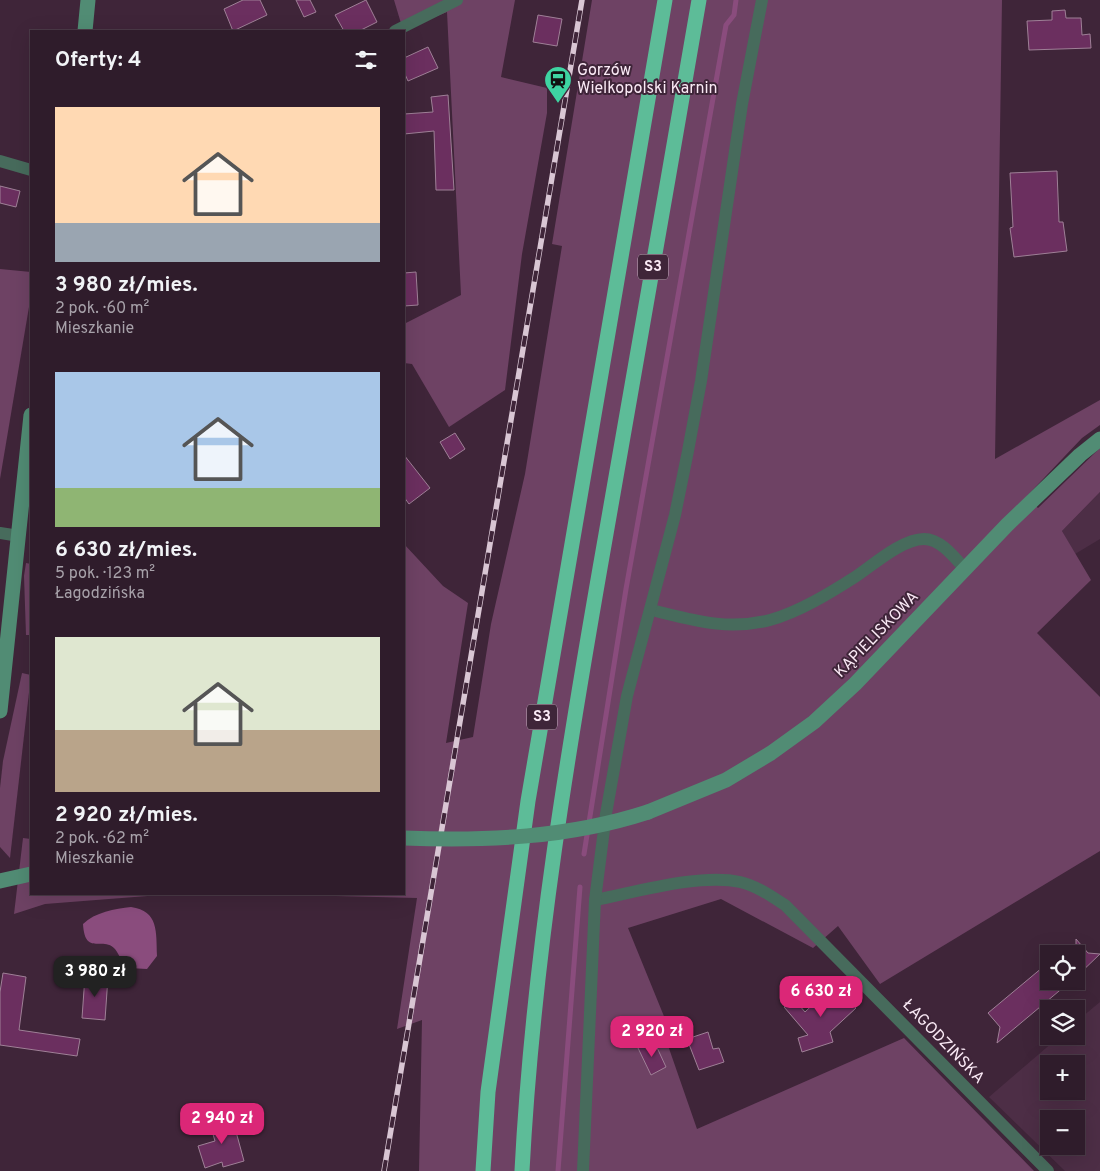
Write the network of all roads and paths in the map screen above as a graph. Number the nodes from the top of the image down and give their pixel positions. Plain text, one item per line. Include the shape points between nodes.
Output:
1 (88, 0) edge
2 (458, 0) edge
3 (665, 0) edge
4 (699, 0) edge
5 (762, 0) edge
6 (85, 30) edge
7 (397, 30) edge
8 (0, 161) edge
9 (30, 170) edge
10 (30, 426) edge
11 (1100, 439) edge
12 (0, 533) edge
13 (19, 536) junction
14 (966, 570) junction
15 (650, 610) junction
16 (0, 711) edge
17 (405, 838) edge
18 (30, 874) edge
19 (0, 880) edge
20 (595, 900) junction
21 (483, 1171) edge
22 (522, 1171) edge
23 (583, 1171) edge
24 (1048, 1171) edge

1 - 6 street
2 - 7 street
3 - 21 highway, S3 via 528,801 488,1092
4 - 22 highway, S3 via 574,718 538,981
5 - 15 street via 742,104 702,381 675,515
8 - 9 street
10 - 13 street
11 - 14 street, KĄPIELISKOWA via 1027,506
12 - 13 street
13 - 16 street
14 - 15 street via 939,544 925,539 911,542 853,578 772,620 740,626 711,624
14 - 17 street, KĄPIELISKOWA, bridge via 814,722 771,754 726,780 648,812 583,830 482,839
15 - 20 street via 627,696
18 - 19 street
20 - 23 street
20 - 24 street, ŁAGODZIŃSKA via 716,878 742,882 765,892 785,905

